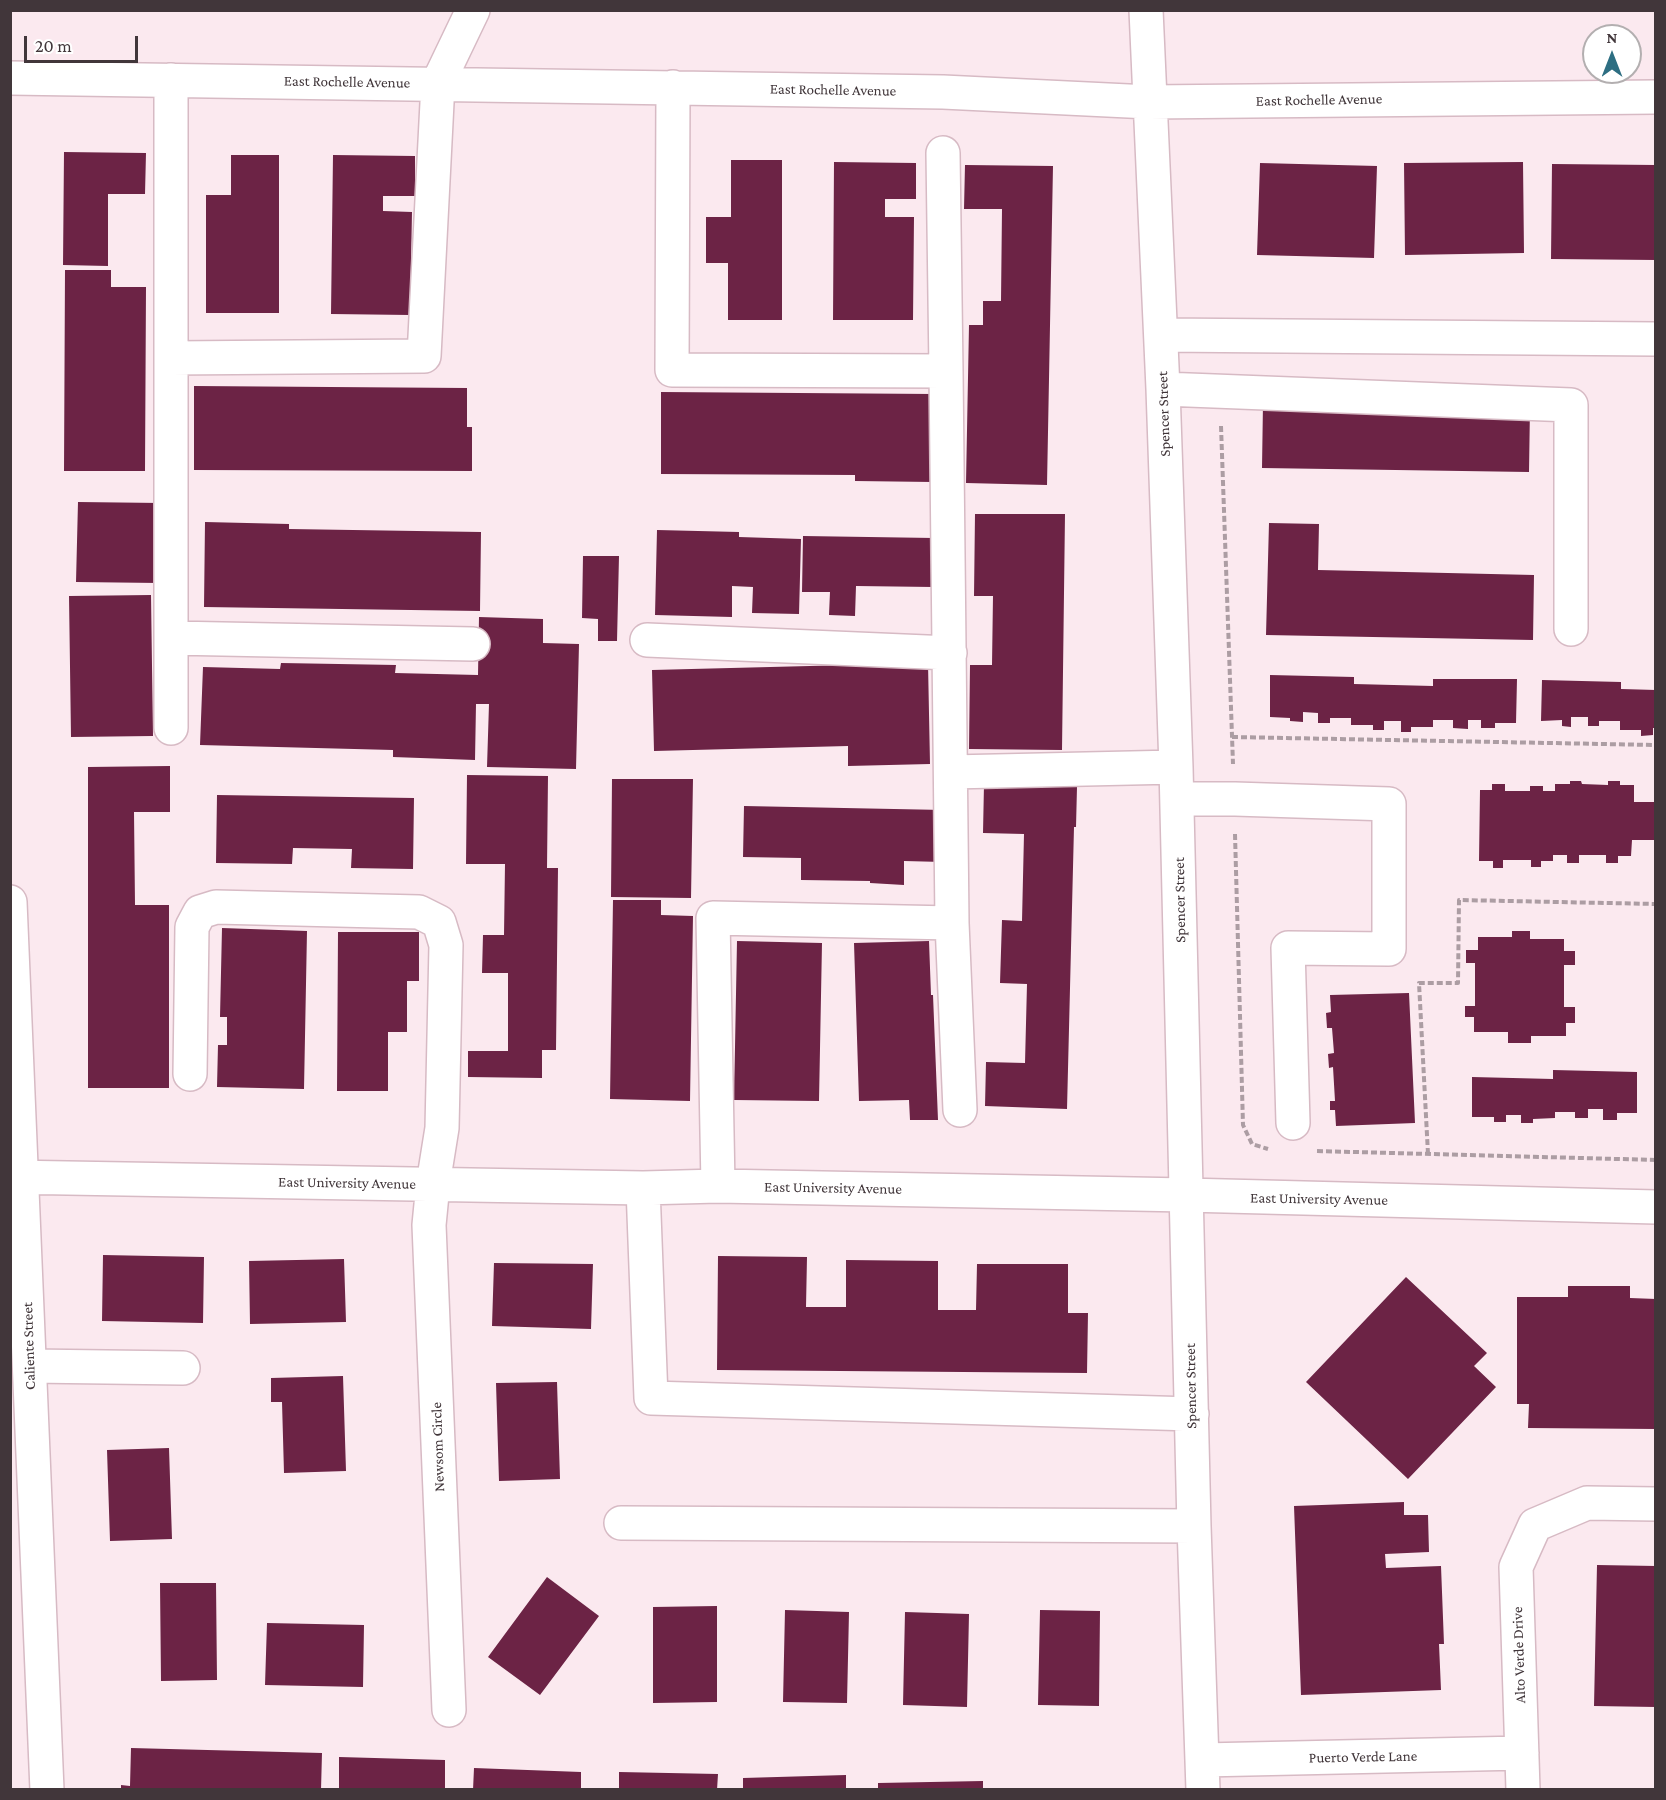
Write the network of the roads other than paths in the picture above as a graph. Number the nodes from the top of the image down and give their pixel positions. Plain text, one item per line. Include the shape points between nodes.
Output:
1 (473, 10) edge
2 (1146, 10) edge
3 (10, 78) edge
4 (171, 80) junction
5 (438, 83) junction
6 (673, 87) junction
7 (1656, 97) edge
8 (1149, 102) junction
9 (943, 153) dead end
10 (1161, 335) junction
11 (1656, 339) edge
12 (171, 358) junction
13 (946, 371) junction
14 (1163, 389) junction
15 (1571, 629) dead end
16 (172, 638) junction
17 (647, 640) dead end
18 (473, 644) dead end
19 (950, 653) junction
20 (171, 728) dead end
21 (1176, 767) junction
22 (951, 772) junction
23 (1177, 799) junction
24 (10, 902) edge
25 (952, 923) junction
26 (190, 1074) dead end
27 (960, 1110) dead end
28 (1293, 1123) dead end
29 (16, 1177) edge
30 (433, 1184) junction
31 (718, 1186) junction
32 (643, 1188) junction
33 (1186, 1195) junction
34 (1656, 1208) edge
35 (30, 1366) junction
36 (183, 1368) dead end
37 (1192, 1414) junction
38 (1656, 1504) edge
39 (621, 1523) dead end
40 (1194, 1526) junction
41 (449, 1710) dead end
42 (1522, 1753) junction
43 (1203, 1775) edge
44 (47, 1790) edge
45 (1523, 1790) edge

1 - 5 street
2 - 8 street, Spencer Street
3 - 4 street, East Rochelle Avenue
4 - 5 street, East Rochelle Avenue
4 - 12 street
5 - 6 street, East Rochelle Avenue
5 - 12 street via 424,356
6 - 8 street, East Rochelle Avenue via 943,92
6 - 13 street via 672,370
7 - 8 street, East Rochelle Avenue
8 - 10 street, Spencer Street
9 - 13 street
10 - 11 street
10 - 14 street, Spencer Street
12 - 16 street
13 - 19 street
14 - 15 street via 1571,405
14 - 21 street, Spencer Street
16 - 18 street
16 - 20 street
17 - 19 street
19 - 22 street
21 - 22 street
21 - 23 street, Spencer Street
22 - 25 street
23 - 28 street via 1389,804 1389,949 1288,948
23 - 33 street, Spencer Street
24 - 29 street, Caliente Street
25 - 27 street
25 - 31 street via 713,918
26 - 30 street, Newsom Circle via 192,927 200,912 216,907 419,912 439,922 446,945 442,1128
29 - 30 street, East University Avenue
29 - 35 street, Caliente Street
30 - 32 street, East University Avenue
30 - 41 street, Newsom Circle via 429,1225
31 - 32 street, East University Avenue
31 - 33 street, East University Avenue
32 - 37 street via 651,1398
33 - 34 street, East University Avenue
33 - 37 street, Spencer Street
35 - 36 street
35 - 44 street, Caliente Street
37 - 40 street, Spencer Street
38 - 42 street, Alto Verde Drive via 1587,1503 1535,1525 1516,1567
39 - 40 street
40 - 43 street, Spencer Street
42 - 43 street, Puerto Verde Lane
42 - 45 street, Alto Verde Drive

